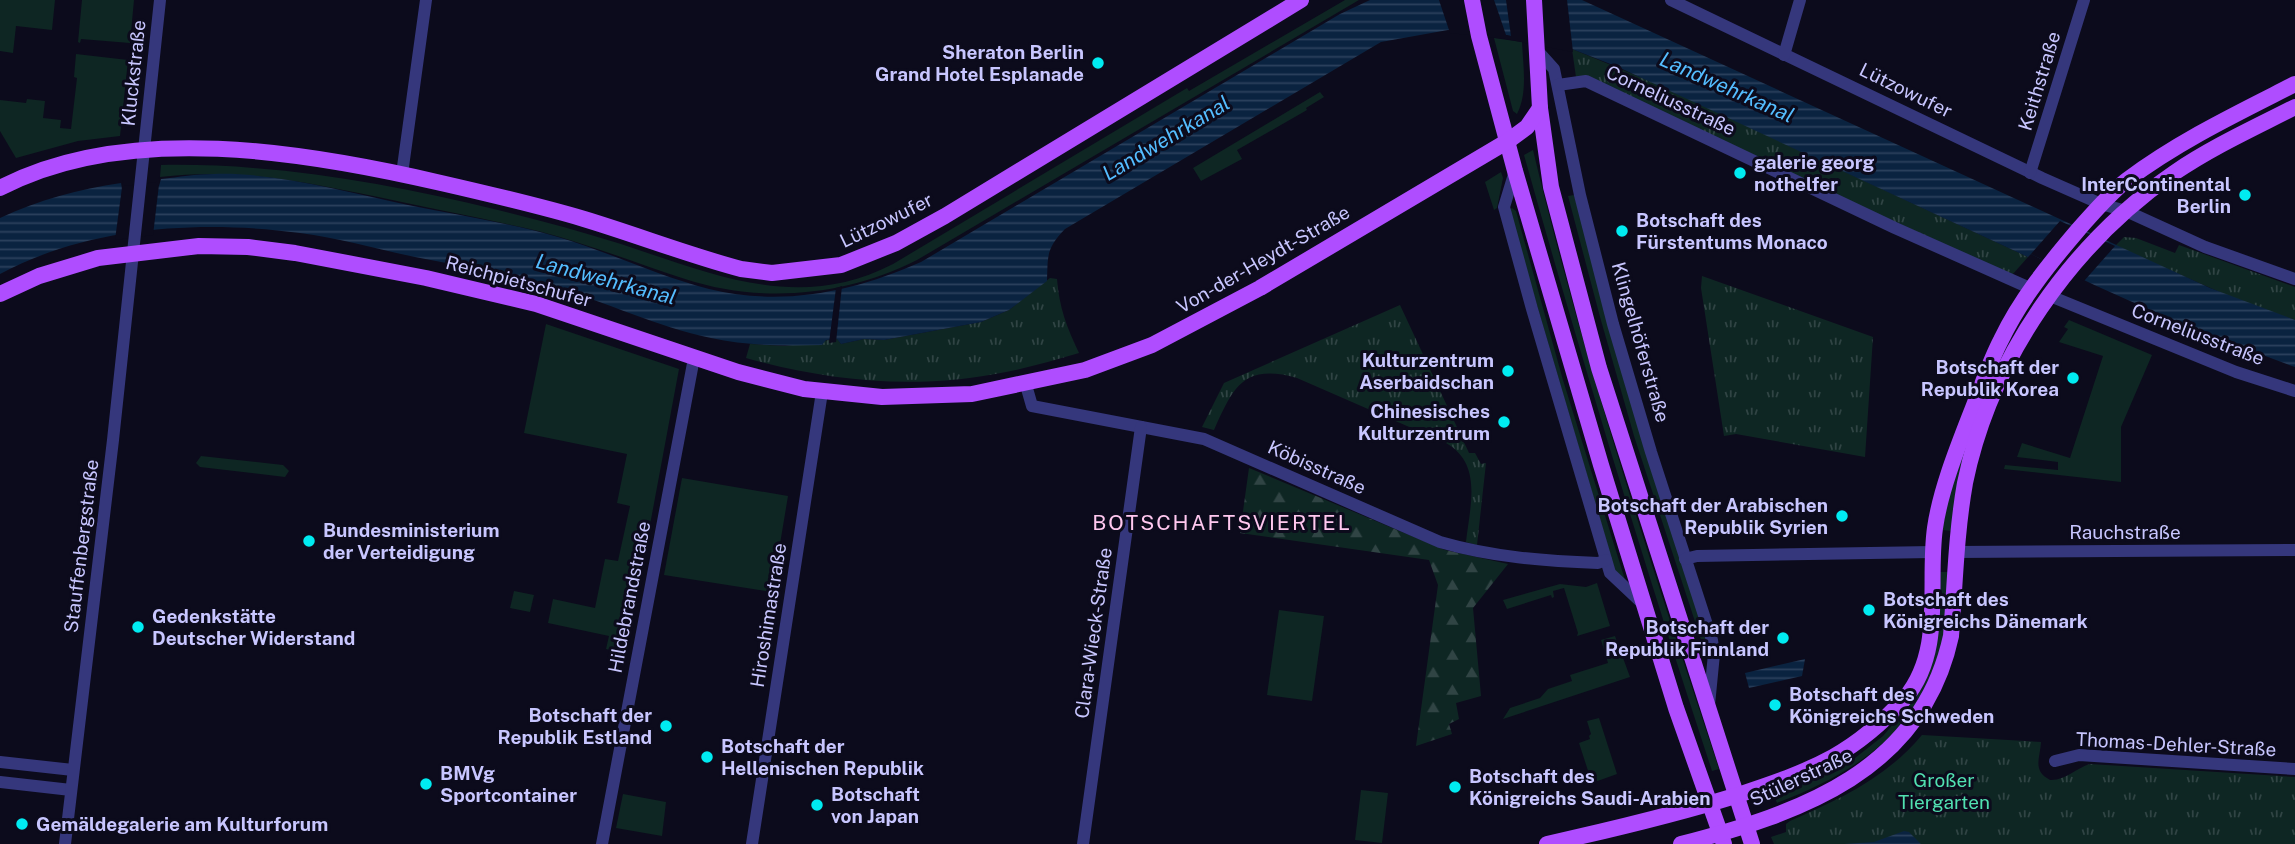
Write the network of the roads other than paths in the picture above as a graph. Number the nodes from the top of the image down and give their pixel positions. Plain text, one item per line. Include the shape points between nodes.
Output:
1 (160, 0) edge
2 (426, 0) edge
3 (1472, 0) edge
4 (1671, 0) edge
5 (1800, 0) edge
6 (2084, 0) edge
7 (1293, 2) edge
8 (1533, 2) edge
9 (1536, 46) junction
10 (1784, 55) junction
11 (2295, 84) edge
12 (1558, 85) junction
13 (2295, 107) edge
14 (1539, 108) junction
15 (1508, 141) junction
16 (145, 150) junction
17 (1515, 171) junction
18 (142, 173) joint
19 (2030, 173) junction
20 (402, 174) junction
21 (0, 188) edge
22 (2101, 204) junction
23 (2126, 211) junction
24 (133, 247) junction
25 (2295, 279) edge
26 (2032, 289) junction
27 (0, 294) edge
28 (2050, 296) junction
29 (694, 358) junction
30 (1027, 385) junction
31 (2295, 391) edge
32 (822, 392) junction
33 (1141, 427) junction
34 (2295, 550) edge
35 (1932, 552) junction
36 (1956, 552) junction
37 (1685, 559) junction
38 (1606, 560) junction
39 (1646, 608) junction
40 (1709, 707) junction
41 (2055, 761) dead end
42 (0, 762) edge
43 (2295, 769) edge
44 (73, 770) junction
45 (0, 782) edge
46 (71, 790) junction
47 (1735, 796) junction
48 (1708, 804) junction
49 (1745, 826) junction
50 (1721, 839) edge
51 (65, 844) edge
52 (602, 844) edge
53 (752, 844) edge
54 (1083, 844) edge
55 (1547, 844) edge
56 (1681, 844) edge
57 (1752, 844) edge

1 - 16 street, Kluckstraße
2 - 20 street
3 - 15 main road
4 - 10 street, Lützowufer
5 - 10 street
6 - 19 street, Keithstraße
7 - 20 main road, Lützowufer via 934,222 841,265 772,273 740,269 572,216
8 - 9 main road
9 - 12 street, Klingelhöferstraße via 1554,69
9 - 14 main road, Klingelhöferstraße
10 - 19 street, Lützowufer
11 - 22 main road, Stülerstraße via 2171,150
12 - 26 street, Corneliusstraße via 1586,81
12 - 37 street, Klingelhöferstraße via 1599,270
13 - 23 main road, Stülerstraße via 2195,160
14 - 15 main road via 1527,127
14 - 40 main road, Klingelhöferstraße via 1551,187 1600,368
15 - 17 main road
15 - 30 main road, Von-der-Heydt-Straße via 1260,288 1152,345
16 - 18 street, Kluckstraße
16 - 20 main road, Lützowufer via 172,147 296,155
16 - 21 main road, Lützowufer via 71,162
17 - 38 street via 1504,207
17 - 39 main road
18 - 24 street, Stauffenbergstraße
19 - 22 street, Lützowufer
22 - 23 street, Lützowufer
22 - 26 main road, Stülerstraße
23 - 25 street, Lützowufer via 2205,247
23 - 28 main road, Stülerstraße
24 - 27 main road, Reichpietschufer via 64,267
24 - 29 main road, Reichpietschufer via 248,247 426,278 536,304
24 - 44 street, Stauffenbergstraße
26 - 28 main road
26 - 35 main road, Stülerstraße via 2000,341 1965,429 1937,515
28 - 31 street, Corneliusstraße via 2235,372
28 - 36 main road, Stülerstraße via 2015,347 1983,421 1966,481
29 - 32 main road, Reichpietschufer
29 - 52 street, Hildebrandstraße
30 - 32 main road, Reichpietschufer via 918,398
30 - 33 street, Köbisstraße via 1032,406
32 - 53 street, Hiroshimastraße
33 - 38 street, Köbisstraße via 1225,447 1430,538 1471,551 1536,560
33 - 54 street, Clara-Wieck-Straße
34 - 36 street, Rauchstraße
35 - 36 main road
35 - 37 street
35 - 47 main road, Stülerstraße via 1929,646 1906,696 1868,734 1833,757
36 - 49 main road, Stülerstraße via 1947,655 1932,694 1912,725 1872,765 1837,787
37 - 40 street, Klingelhöferstraße via 1712,640
38 - 39 street via 1610,573
39 - 48 main road
40 - 47 main road, Klingelhöferstraße
41 - 43 street, Thomas-Dehler-Straße via 2079,755
42 - 44 street
44 - 46 street, Stauffenbergstraße
45 - 46 street
46 - 51 street, Stauffenbergstraße
47 - 48 main road, Stülerstraße
47 - 49 main road, Klingelhöferstraße
48 - 50 main road
48 - 55 main road, Stülerstraße
49 - 50 main road, Stülerstraße
49 - 57 main road, Klingelhöferstraße
50 - 56 main road, Stülerstraße

